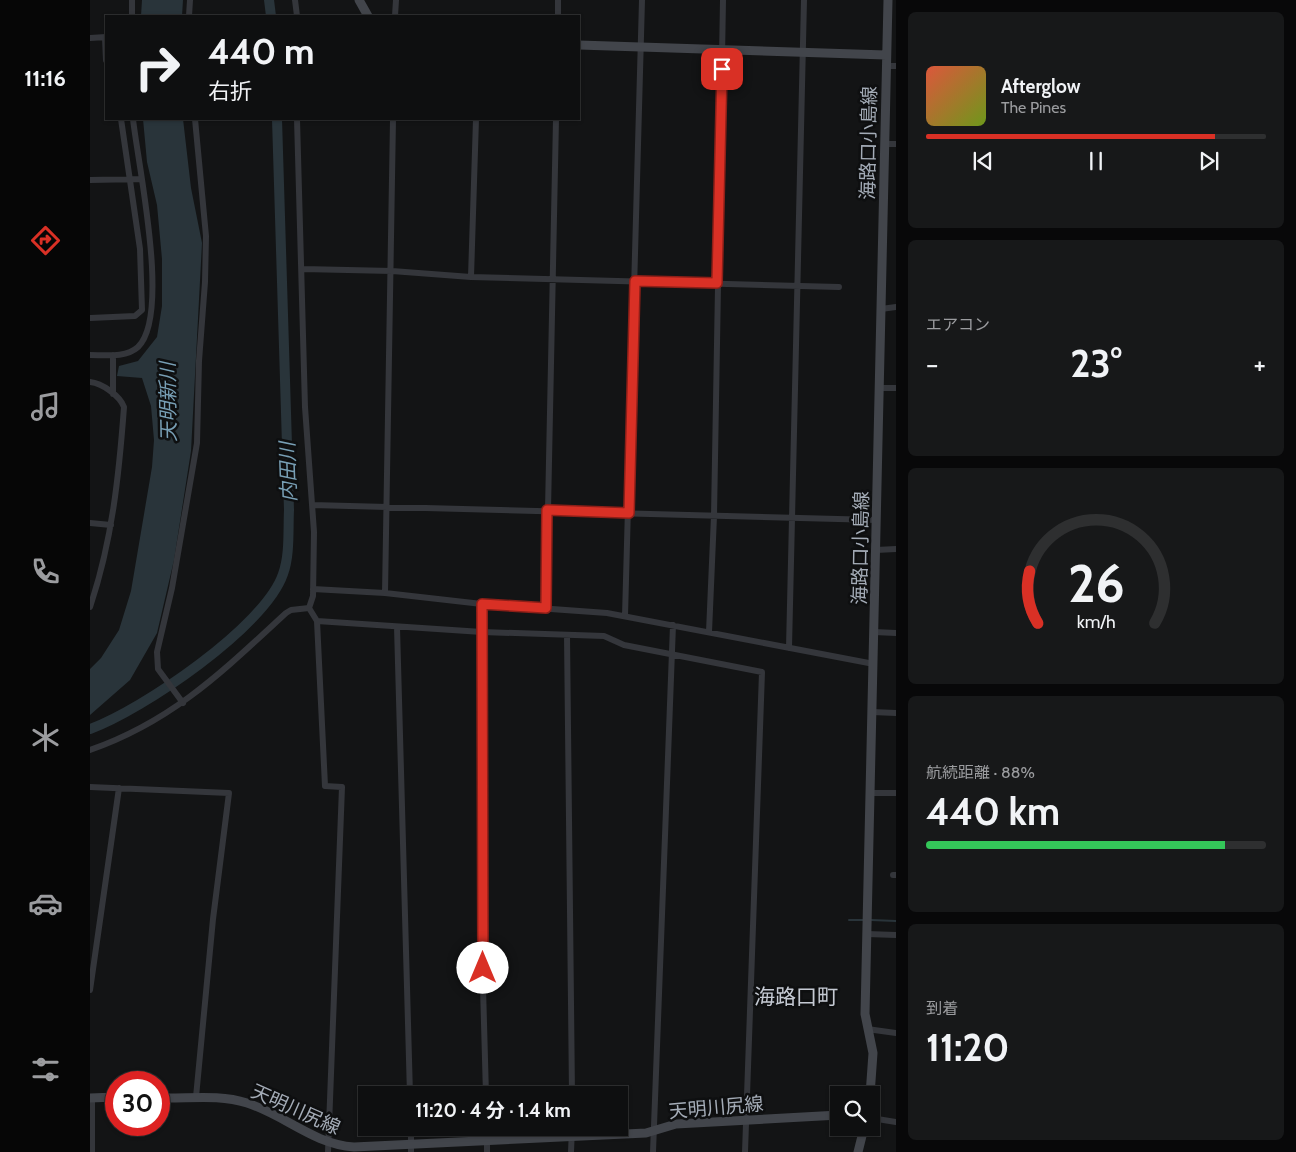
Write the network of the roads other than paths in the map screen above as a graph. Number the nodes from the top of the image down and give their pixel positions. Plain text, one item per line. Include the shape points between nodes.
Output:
1 (132, 0) edge
2 (190, 0) edge
3 (295, 0) edge
4 (359, 0) edge
5 (396, 0) edge
6 (558, 0) edge
7 (642, 0) edge
8 (723, 0) edge
9 (804, 0) edge
10 (888, 0) edge
11 (132, 15) edge
12 (189, 15) edge
13 (297, 15) edge
14 (367, 15) edge
15 (395, 15) edge
16 (558, 15) edge
17 (105, 37) edge
18 (90, 38) edge
19 (580, 45) edge
20 (641, 46) junction
21 (722, 49) junction
22 (804, 52) junction
23 (886, 55) junction
24 (886, 66) junction
25 (896, 66) edge
26 (120, 120) edge
27 (133, 120) edge
28 (195, 120) edge
29 (297, 120) edge
30 (393, 120) edge
31 (476, 120) edge
32 (556, 120) edge
33 (885, 144) junction
34 (896, 144) edge
35 (128, 179) junction
36 (141, 179) junction
37 (90, 180) edge
38 (303, 269) junction
39 (392, 271) junction
40 (471, 277) junction
41 (552, 278) junction
42 (635, 281) junction
43 (717, 283) junction
44 (799, 285) junction
45 (839, 287) dead end
46 (896, 307) edge
47 (882, 309) junction
48 (90, 318) edge
49 (90, 355) edge
50 (113, 355) junction
51 (90, 382) edge
52 (880, 388) junction
53 (896, 388) edge
54 (113, 390) junction
55 (312, 505) junction
56 (387, 507) junction
57 (547, 510) junction
58 (629, 513) junction
59 (714, 516) junction
60 (793, 518) junction
61 (876, 520) junction
62 (90, 523) edge
63 (111, 525) junction
64 (896, 549) edge
65 (876, 550) junction
66 (313, 589) junction
67 (385, 593) junction
68 (482, 604) junction
69 (90, 607) edge
70 (309, 608) junction
71 (546, 608) junction
72 (625, 616) junction
73 (317, 621) junction
74 (673, 625) junction
75 (397, 627) junction
76 (482, 632) junction
77 (709, 632) junction
78 (874, 632) junction
79 (896, 633) edge
80 (567, 635) junction
81 (789, 648) junction
82 (671, 655) junction
83 (874, 664) junction
84 (183, 703) junction
85 (872, 712) junction
86 (896, 713) edge
87 (90, 750) edge
88 (90, 787) edge
89 (119, 788) junction
90 (871, 793) junction
91 (896, 793) edge
92 (867, 934) junction
93 (896, 936) edge
94 (90, 990) edge
95 (867, 1030) junction
96 (896, 1033) edge
97 (410, 1086) edge
98 (486, 1086) edge
99 (572, 1086) edge
100 (871, 1086) edge
101 (105, 1097) edge
102 (196, 1097) junction
103 (91, 1098) edge
104 (170, 1098) edge
105 (830, 1115) edge
106 (880, 1119) edge
107 (746, 1120) junction
108 (896, 1122) edge
109 (628, 1132) edge
110 (653, 1132) junction
111 (487, 1136) edge
112 (534, 1136) edge
113 (572, 1136) edge
114 (862, 1136) edge
115 (487, 1141) junction
116 (328, 1148) edge
117 (411, 1148) edge
118 (92, 1152) edge
119 (487, 1152) edge
120 (571, 1152) edge
121 (653, 1152) edge
122 (745, 1152) edge
123 (858, 1152) edge

1 - 11 street
2 - 12 street
3 - 13 street
4 - 14 main road
5 - 15 street
6 - 16 street
7 - 20 street
8 - 21 street
9 - 22 street
10 - 23 main road, 海路口小島線
17 - 18 street
19 - 20 main road
20 - 21 main road
20 - 42 street
21 - 22 main road
21 - 43 street
22 - 23 main road
22 - 44 street
23 - 24 main road, 海路口小島線
24 - 25 street
24 - 33 main road, 海路口小島線
26 - 35 street
27 - 36 street
28 - 84 street via 206,236 198,361 198,443 176,570 157,652 158,669
29 - 38 street
30 - 39 street
31 - 40 street
32 - 41 street
33 - 34 street
33 - 47 main road, 海路口小島線
35 - 36 street
35 - 37 street
35 - 48 street via 140,249 142,310 135,316
36 - 50 street via 152,269 152,312 145,338 137,348 127,354
38 - 39 street
38 - 55 street via 305,398
39 - 40 street
39 - 56 street
40 - 41 street
41 - 42 street
41 - 57 street
42 - 43 street
42 - 58 street
43 - 44 street
43 - 59 street
44 - 45 street
44 - 60 street
46 - 47 street
47 - 52 main road, 海路口小島線
49 - 50 street
50 - 54 street
51 - 54 street
52 - 53 street
52 - 61 main road, 海路口小島線
54 - 63 street via 124,407
55 - 56 street
55 - 66 street
56 - 57 street
56 - 67 street
57 - 58 street
57 - 71 street
58 - 59 street
58 - 72 street
59 - 60 street
59 - 77 street
60 - 61 street
60 - 81 street
61 - 65 main road, 海路口小島線
62 - 63 street
63 - 69 street
64 - 65 street
65 - 78 main road, 海路口小島線
66 - 67 street
66 - 70 street
67 - 68 street
68 - 71 street
68 - 76 street
70 - 73 street
70 - 84 street via 286,613 216,678
71 - 72 street
72 - 74 street
73 - 75 street
73 - 116 street via 325,786 342,786
74 - 77 street
74 - 82 street
75 - 76 street
75 - 97 street
76 - 80 street
76 - 98 street
77 - 81 street
78 - 79 street
78 - 83 main road, 海路口小島線
80 - 82 street via 604,636 624,645
80 - 99 street
81 - 83 street
82 - 107 street via 762,672
82 - 110 street
83 - 85 main road, 海路口小島線
84 - 87 street via 148,726
85 - 86 street
85 - 90 main road, 海路口小島線
88 - 89 street
89 - 94 street
89 - 102 street via 229,794
90 - 91 street
90 - 92 main road, 海路口小島線
92 - 93 street
92 - 95 main road, 海路口小島線
95 - 96 street
95 - 100 main road, 海路口小島線 via 873,1052
101 - 103 main road
102 - 104 main road, 天明川尻線
102 - 116 main road, 天明川尻線 via 248,1103
103 - 118 street
105 - 107 main road, 天明川尻線
106 - 108 street
107 - 110 main road, 天明川尻線 via 676,1124
107 - 122 street
109 - 110 main road, 天明川尻線
110 - 121 street
111 - 115 street
112 - 115 main road, 天明川尻線
113 - 120 street
114 - 123 main road
115 - 117 main road, 天明川尻線
115 - 119 street
116 - 117 main road, 天明川尻線

